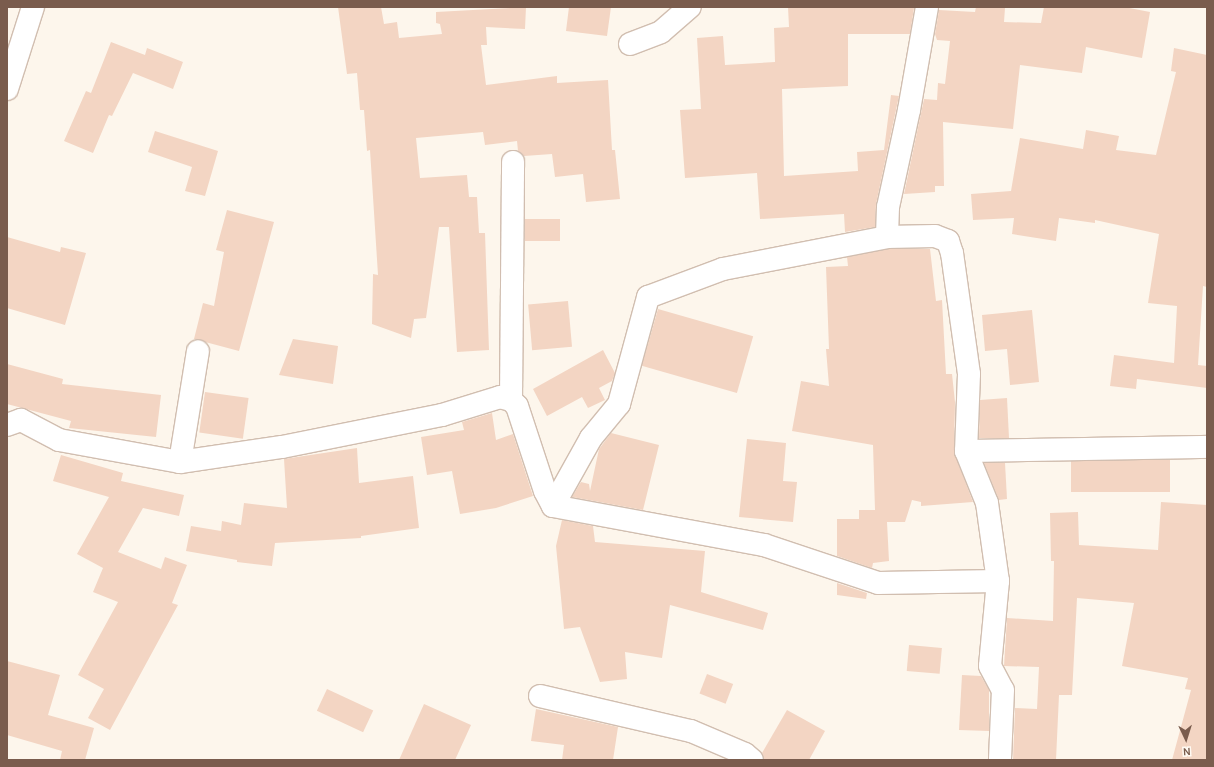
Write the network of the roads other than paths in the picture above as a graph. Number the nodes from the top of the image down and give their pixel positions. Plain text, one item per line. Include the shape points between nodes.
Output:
1 (33, 7) edge
2 (690, 7) edge
3 (927, 7) edge
4 (630, 44) dead end
5 (7, 89) edge
6 (513, 162) dead end
7 (887, 237) junction
8 (198, 351) dead end
9 (511, 400) junction
10 (7, 425) edge
11 (1207, 447) edge
12 (966, 452) junction
13 (180, 462) junction
14 (553, 506) junction
15 (998, 581) junction
16 (540, 696) dead end
17 (752, 760) edge
18 (1000, 760) edge

1 - 5 street
2 - 4 street via 661,32
3 - 7 street via 909,110 888,207
6 - 9 street
7 - 12 street via 935,236 948,241 969,374
7 - 14 street via 723,269 648,297 619,404 591,438
8 - 13 street
9 - 13 street via 500,397 442,415 282,447
9 - 14 street via 517,406 545,491
10 - 13 street via 21,420 59,440
11 - 12 street
12 - 15 street via 987,503
14 - 15 street via 764,546 878,583
15 - 18 street via 990,666 1003,690
16 - 17 street via 691,731

